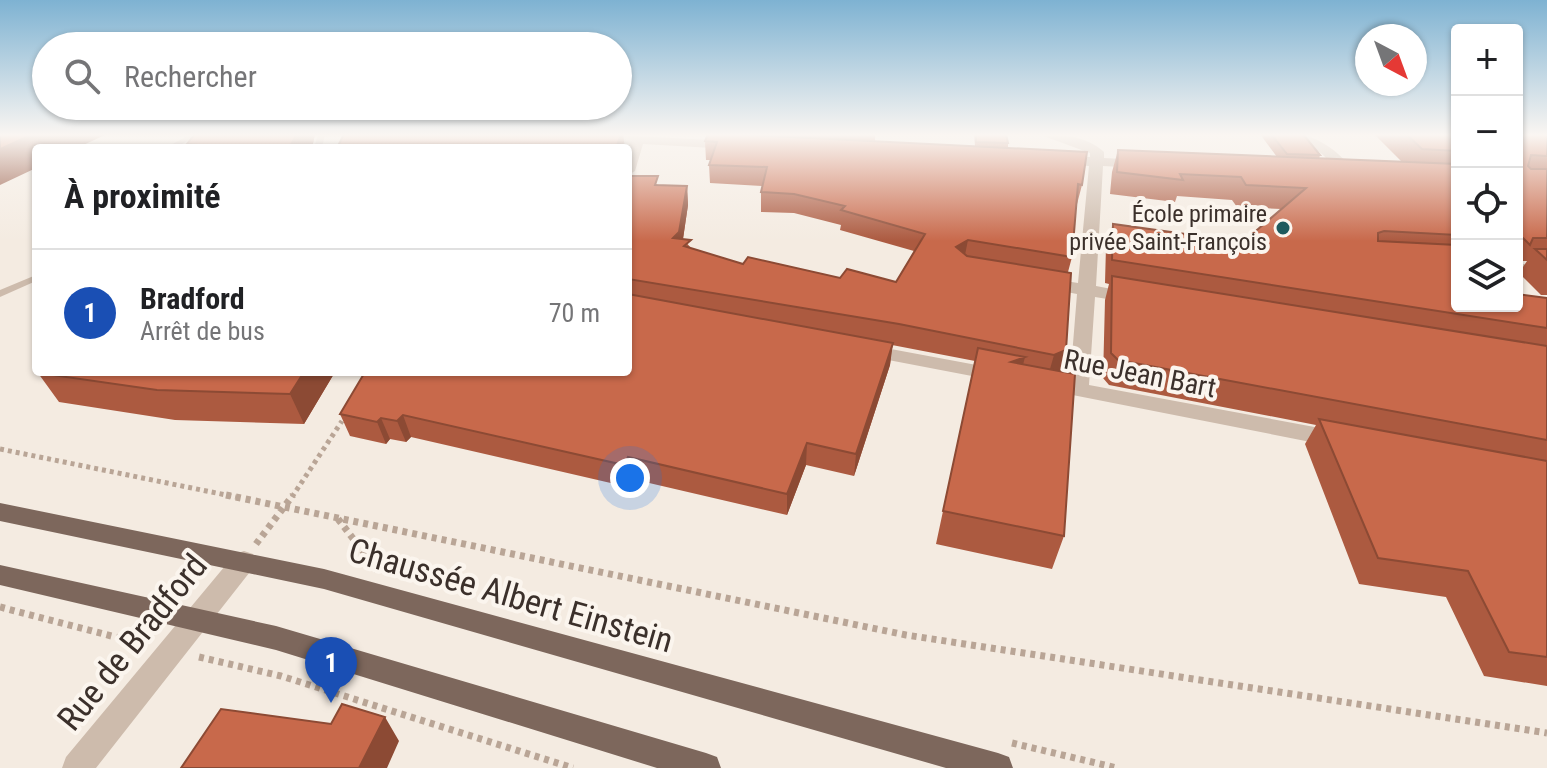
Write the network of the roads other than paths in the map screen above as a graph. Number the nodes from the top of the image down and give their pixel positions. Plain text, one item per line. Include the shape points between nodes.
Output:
1 (1096, 170) edge
2 (1350, 170) edge
3 (1321, 174) edge
4 (1523, 267) edge
5 (1547, 268) edge
6 (1025, 279) edge
7 (32, 280) edge
8 (1086, 290) junction
9 (0, 294) edge
10 (1149, 300) edge
11 (845, 346) edge
12 (1079, 390) junction
13 (1356, 443) edge
14 (0, 512) edge
15 (244, 561) junction
16 (0, 575) edge
17 (198, 619) junction
18 (77, 768) edge
19 (706, 768) edge
20 (998, 768) edge

1 - 8 street
2 - 3 street via 1358,176
4 - 5 lane
6 - 8 street
7 - 9 lane
8 - 10 street
8 - 12 street
11 - 12 street, Rue Jean Bart
12 - 13 street, Rue Jean Bart
14 - 15 main road, Chaussée Albert Einstein
15 - 17 street, Rue de Bradford
15 - 20 main road, Chaussée Albert Einstein
16 - 17 main road
17 - 18 street, Rue de Bradford
17 - 19 main road via 404,674

